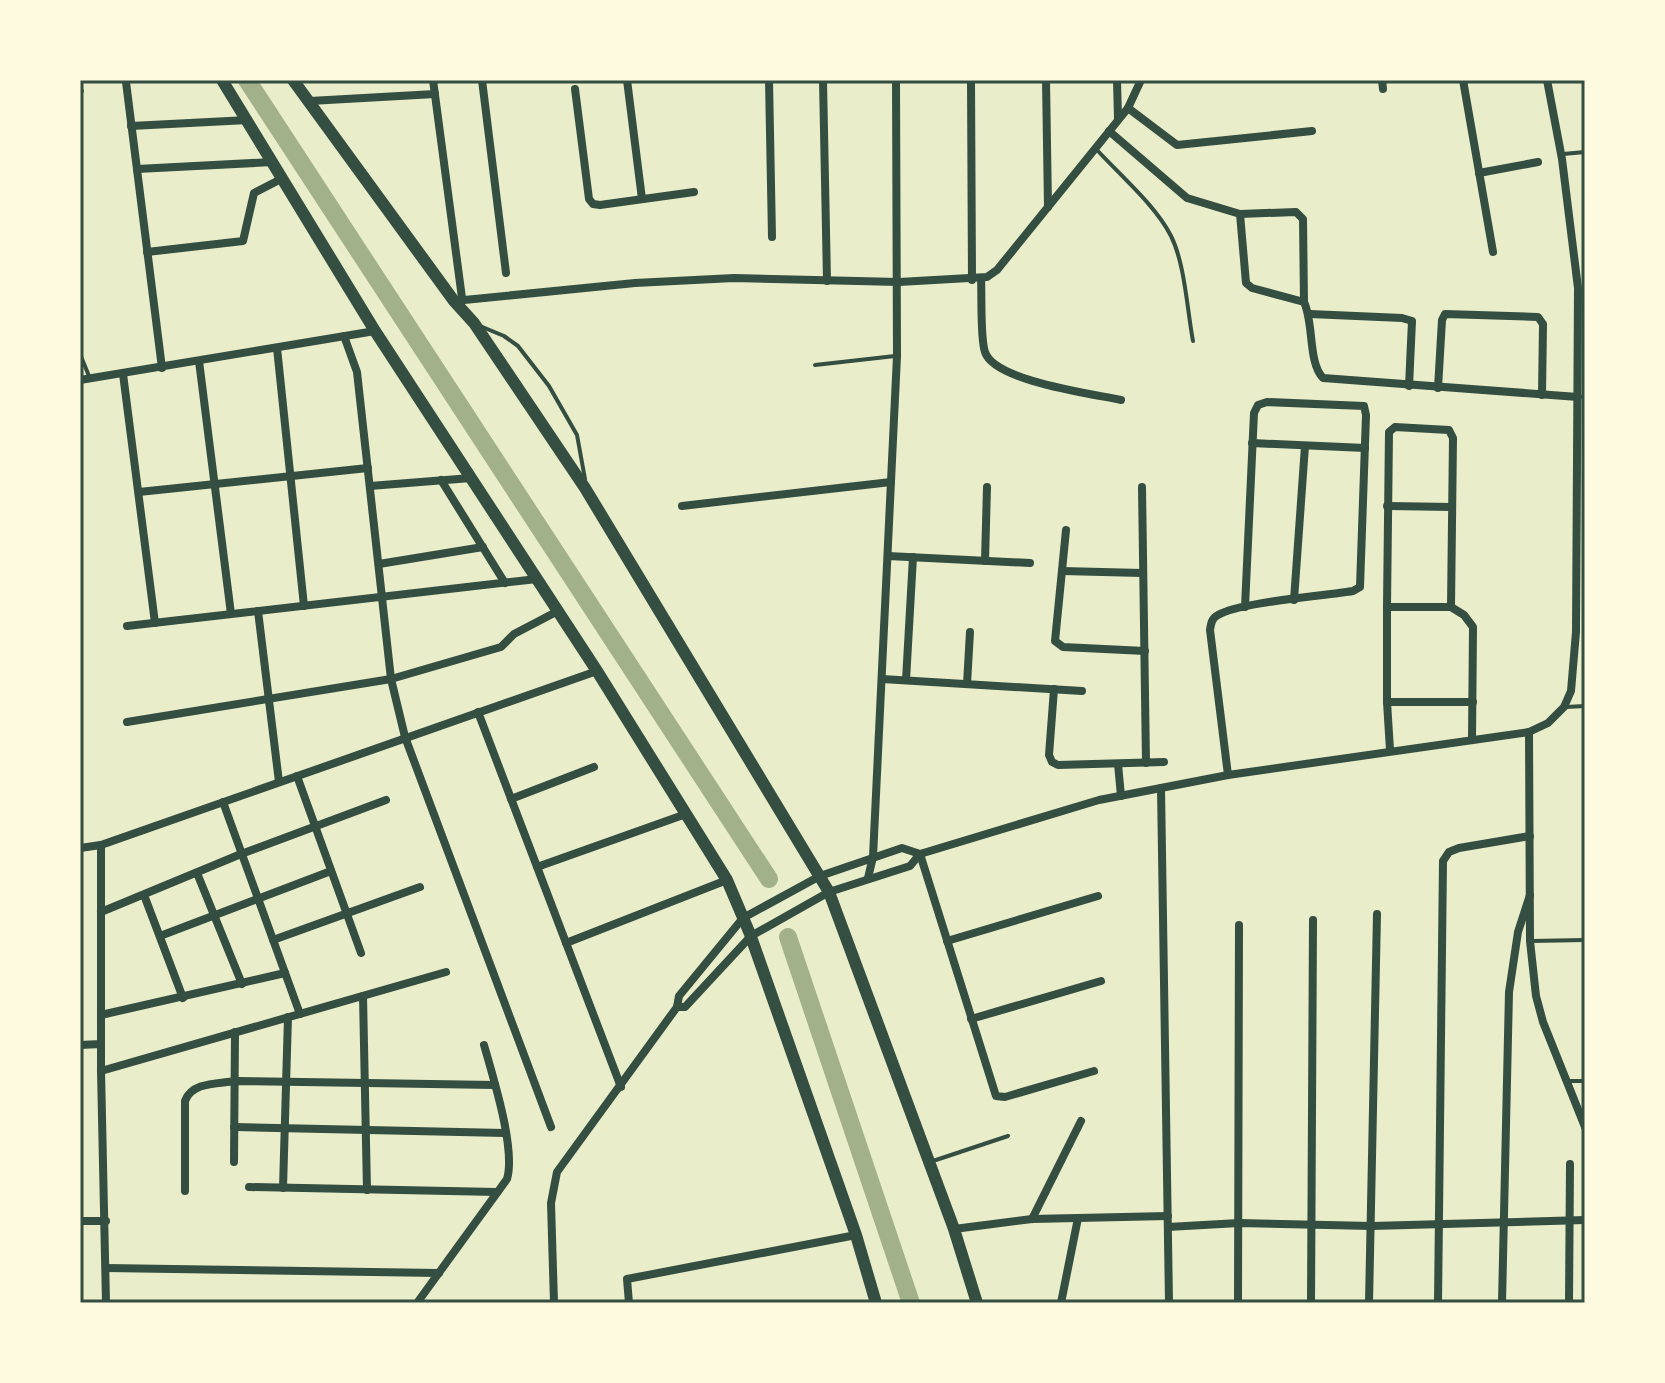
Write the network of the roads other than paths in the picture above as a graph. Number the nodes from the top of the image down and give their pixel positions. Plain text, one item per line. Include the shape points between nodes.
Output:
1 (222, 80) edge
2 (293, 80) edge
3 (433, 80) edge
4 (482, 80) edge
5 (627, 80) edge
6 (769, 80) edge
7 (823, 80) edge
8 (896, 80) edge
9 (971, 80) edge
10 (1046, 80) edge
11 (1117, 80) edge
12 (1141, 80) edge
13 (1463, 80) edge
14 (1547, 80) edge
15 (126, 82) dead end
16 (575, 89) dead end
17 (435, 94) junction
18 (310, 101) junction
19 (1128, 108) junction
20 (1118, 119) junction
21 (248, 120) junction
22 (131, 126) junction
23 (1109, 131) junction
24 (1312, 131) dead end
25 (1095, 148) junction
26 (1585, 152) edge
27 (1561, 155) junction
28 (273, 162) junction
29 (1538, 162) dead end
30 (137, 169) junction
31 (1479, 173) junction
32 (283, 178) junction
33 (694, 192) dead end
34 (642, 199) junction
35 (1048, 207) junction
36 (1240, 214) junction
37 (772, 237) dead end
38 (147, 252) junction
39 (1493, 252) dead end
40 (506, 273) dead end
41 (976, 279) junction
42 (827, 281) junction
43 (899, 282) junction
44 (1582, 288) edge
45 (458, 300) junction
46 (1304, 302) junction
47 (1310, 314) junction
48 (474, 323) junction
49 (375, 331) junction
50 (344, 336) junction
51 (1193, 341) dead end
52 (277, 348) junction
53 (80, 354) edge
54 (897, 356) junction
55 (199, 361) junction
56 (815, 365) dead end
57 (162, 368) junction
58 (123, 374) junction
59 (85, 379) edge
60 (1409, 386) junction
61 (1438, 388) junction
62 (1542, 395) junction
63 (1578, 397) junction
64 (1121, 400) dead end
65 (1252, 443) junction
66 (1305, 446) junction
67 (1365, 448) junction
68 (368, 468) junction
69 (292, 476) junction
70 (471, 478) junction
71 (441, 480) junction
72 (891, 482) junction
73 (215, 484) junction
74 (370, 486) junction
75 (987, 487) dead end
76 (1142, 487) dead end
77 (585, 488) junction
78 (139, 492) junction
79 (682, 506) dead end
80 (1387, 506) junction
81 (1452, 507) junction
82 (1066, 530) dead end
83 (483, 547) junction
84 (888, 556) junction
85 (913, 557) junction
86 (985, 561) junction
87 (1030, 563) dead end
88 (379, 564) junction
89 (1062, 571) junction
90 (1142, 573) junction
91 (537, 579) junction
92 (505, 583) junction
93 (383, 597) junction
94 (1294, 600) junction
95 (304, 606) junction
96 (1245, 607) junction
97 (1387, 607) junction
98 (1451, 607) junction
99 (258, 611) junction
100 (558, 611) junction
101 (231, 614) junction
102 (155, 623) junction
103 (127, 626) dead end
104 (970, 632) dead end
105 (1145, 651) junction
106 (597, 671) junction
107 (391, 679) junction
108 (882, 679) junction
109 (906, 680) junction
110 (967, 684) junction
111 (1054, 689) junction
112 (1082, 691) dead end
113 (269, 701) junction
114 (1387, 702) junction
115 (1473, 702) junction
116 (1585, 706) edge
117 (1564, 707) junction
118 (478, 712) junction
119 (127, 722) dead end
120 (1529, 732) junction
121 (405, 737) junction
122 (1472, 739) junction
123 (1390, 750) junction
124 (1164, 762) dead end
125 (1146, 763) junction
126 (1118, 764) junction
127 (594, 767) dead end
128 (1228, 775) junction
129 (297, 776) junction
130 (279, 782) junction
131 (1161, 788) junction
132 (1121, 796) junction
133 (511, 799) junction
134 (386, 800) dead end
135 (223, 802) junction
136 (686, 814) junction
137 (316, 827) junction
138 (1530, 836) junction
139 (101, 845) junction
140 (80, 848) edge
141 (241, 854) junction
142 (920, 854) junction
143 (873, 857) junction
144 (537, 867) junction
145 (331, 871) junction
146 (197, 873) junction
147 (820, 876) junction
148 (868, 878) junction
149 (727, 880) junction
150 (420, 887) dead end
151 (829, 892) junction
152 (144, 895) junction
153 (1530, 895) junction
154 (1098, 896) dead end
155 (258, 899) junction
156 (101, 912) junction
157 (347, 913) junction
158 (1377, 914) dead end
159 (214, 915) junction
160 (743, 918) junction
161 (1313, 920) dead end
162 (1239, 925) dead end
163 (160, 936) junction
164 (751, 936) junction
165 (273, 940) junction
166 (1585, 940) edge
167 (947, 941) junction
168 (1530, 941) junction
169 (566, 943) junction
170 (361, 953) dead end
171 (446, 972) dead end
172 (285, 973) junction
173 (1101, 981) dead end
174 (242, 984) junction
175 (363, 996) junction
176 (183, 998) junction
177 (677, 1007) junction
178 (300, 1014) junction
179 (101, 1015) junction
180 (288, 1017) junction
181 (971, 1019) junction
182 (235, 1032) junction
183 (101, 1044) junction
184 (80, 1045) edge
185 (484, 1045) dead end
186 (101, 1071) junction
187 (1094, 1071) dead end
188 (235, 1081) junction
189 (286, 1081) junction
190 (1568, 1081) junction
191 (1585, 1081) edge
192 (365, 1082) junction
193 (495, 1085) junction
194 (621, 1087) junction
195 (1081, 1121) dead end
196 (234, 1127) junction
197 (551, 1127) dead end
198 (1585, 1127) edge
199 (285, 1128) junction
200 (366, 1130) junction
201 (505, 1133) junction
202 (1008, 1136) dead end
203 (234, 1162) dead end
204 (930, 1162) junction
205 (1570, 1164) dead end
206 (249, 1187) dead end
207 (283, 1188) junction
208 (367, 1190) junction
209 (185, 1191) dead end
210 (497, 1192) junction
211 (1168, 1216) junction
212 (1078, 1218) junction
213 (1032, 1219) junction
214 (1570, 1220) junction
215 (1585, 1220) edge
216 (80, 1221) edge
217 (106, 1221) junction
218 (1505, 1222) junction
219 (1239, 1223) junction
220 (1311, 1224) junction
221 (1440, 1224) junction
222 (1372, 1226) junction
223 (1168, 1227) junction
224 (954, 1229) junction
225 (856, 1235) junction
226 (106, 1268) junction
227 (439, 1273) junction
228 (106, 1303) edge
229 (417, 1303) edge
230 (554, 1303) edge
231 (629, 1303) edge
232 (876, 1303) edge
233 (977, 1303) edge
234 (1061, 1303) edge
235 (1169, 1303) edge
236 (1238, 1303) edge
237 (1311, 1303) edge
238 (1369, 1303) edge
239 (1438, 1303) edge
240 (1502, 1303) edge
241 (1569, 1303) edge

1 - 21 main road
2 - 18 main road
3 - 17 street
4 - 40 street
5 - 34 street
6 - 37 street
7 - 42 street
8 - 43 street
9 - 41 street
10 - 35 street
11 - 20 street
12 - 19 street
13 - 31 street
14 - 27 street
15 - 22 street
16 - 34 street via 589,199 600,205
17 - 18 street
17 - 45 street
18 - 45 main road
19 - 20 street
19 - 24 street via 1177,145
20 - 23 street
21 - 22 street
21 - 28 main road
22 - 30 street
23 - 25 street
23 - 36 street via 1187,198
25 - 35 street
25 - 51 lane via 1170,233
26 - 27 lane
27 - 44 street
28 - 30 street
28 - 32 main road
29 - 31 street
30 - 38 street
31 - 39 street
32 - 38 street via 254,193 243,241
32 - 49 main road
33 - 34 street
35 - 41 street via 997,270
36 - 46 street via 1246,283
36 - 46 street via 1296,212 1303,219
38 - 57 street
41 - 43 street
41 - 64 street via 985,353 993,364 1031,381
42 - 43 street
42 - 45 street via 635,283
43 - 54 street
44 - 63 street
45 - 48 main road
46 - 47 street
47 - 60 street via 1316,368 1323,378
47 - 60 street via 1412,321
48 - 77 main road
48 - 77 lane via 518,346 549,386 577,435
49 - 50 street
49 - 70 main road
50 - 52 street
50 - 68 street via 357,372
52 - 55 street
52 - 69 street
53 - 59 lane
54 - 56 lane
54 - 72 street
55 - 57 street
55 - 73 street
57 - 58 street
58 - 59 street
58 - 78 street
60 - 61 street
61 - 62 street
61 - 62 street via 1445,314 1538,317 1543,324
62 - 63 street
63 - 117 street via 1576,632 1571,691
65 - 66 street
65 - 67 street via 1254,413 1262,403 1360,405 1366,415
65 - 96 street
66 - 67 street
66 - 94 street
67 - 94 street via 1360,587
68 - 69 street
68 - 74 street
69 - 73 street
69 - 95 street
70 - 71 street
70 - 91 main road
71 - 74 street
71 - 83 street
72 - 79 street
72 - 84 street
73 - 78 street
73 - 101 street
74 - 88 street
75 - 86 street
76 - 90 street
77 - 147 main road
78 - 102 street
80 - 81 street
80 - 81 street via 1388,437 1395,427 1452,431
80 - 97 street
81 - 98 street
82 - 89 street
83 - 88 street
83 - 92 street
84 - 85 street
84 - 108 street
85 - 86 street
85 - 109 street
86 - 87 street
88 - 93 street
89 - 90 street
89 - 105 street via 1054,635 1058,645
90 - 105 street
91 - 92 street
91 - 100 main road
92 - 93 street
93 - 95 street
93 - 107 street
94 - 96 street
95 - 99 street
96 - 128 street via 1216,616 1210,630
97 - 98 street
97 - 114 street
98 - 115 street via 1473,627
99 - 101 street
99 - 113 street
100 - 106 main road
100 - 107 street via 514,634 501,647
101 - 102 street
102 - 103 street
104 - 110 street
105 - 125 street
106 - 118 street
106 - 136 main road
107 - 113 street
107 - 121 street
108 - 109 street
108 - 143 street
109 - 110 street
110 - 111 street
111 - 112 street
111 - 126 street via 1052,762
113 - 119 street
113 - 130 street
114 - 115 street
114 - 123 street
115 - 122 street
116 - 117 lane
117 - 120 street
118 - 121 street
118 - 133 street
120 - 122 street
120 - 138 street
121 - 129 street
121 - 197 street
122 - 123 street
123 - 128 street
124 - 125 street
125 - 126 street
126 - 132 street
127 - 133 street
128 - 131 street
129 - 130 street
129 - 137 street
130 - 135 street
131 - 132 street
131 - 211 street
132 - 142 street
133 - 144 street
134 - 137 street
135 - 139 street
135 - 141 street
136 - 144 street
136 - 149 main road
137 - 141 street
137 - 145 street
138 - 153 street
138 - 221 street via 1459,848 1443,861
139 - 140 street
139 - 156 street
141 - 146 street
141 - 155 street
142 - 143 street via 902,848
142 - 148 street via 910,866
142 - 167 street
143 - 147 street
143 - 148 street
144 - 169 street
145 - 155 street
145 - 157 street
146 - 152 street
146 - 159 street
147 - 151 main road
147 - 160 street
148 - 151 street
149 - 160 main road
149 - 169 street
150 - 157 street
151 - 164 street
151 - 204 main road
152 - 156 street
152 - 163 street
153 - 168 street
153 - 218 street via 1509,992
154 - 167 street
155 - 159 street
155 - 165 street
156 - 179 street
157 - 165 street
157 - 170 street
158 - 222 street
159 - 163 street
159 - 174 street
160 - 164 main road
160 - 177 street via 679,996
161 - 220 street
162 - 219 street
163 - 176 street
164 - 177 street via 685,1007
164 - 225 main road
165 - 172 street
166 - 168 lane
167 - 181 street
168 - 190 street via 1543,1022
169 - 194 street
171 - 175 street
172 - 174 street
172 - 178 street
173 - 181 street
174 - 176 street
175 - 178 street
175 - 192 street
176 - 179 street
177 - 194 street
178 - 180 street
179 - 183 street
180 - 182 street
180 - 189 street
181 - 187 street via 996,1096
182 - 186 street
182 - 188 street
183 - 184 street
183 - 186 street
185 - 193 street
186 - 217 street
188 - 189 street
188 - 196 street
188 - 209 street via 188,1092
189 - 192 street
189 - 199 street
190 - 191 lane
190 - 198 street
192 - 193 street
192 - 200 street
193 - 201 street
194 - 230 street via 557,1172 552,1187
195 - 213 street
196 - 199 street
196 - 203 street
199 - 200 street
199 - 207 street
200 - 201 street
200 - 208 street
201 - 210 street via 510,1169
202 - 204 lane
204 - 224 main road
205 - 214 street
206 - 207 street
207 - 208 street
208 - 210 street
210 - 227 street
211 - 212 street
211 - 223 street
212 - 213 street
212 - 234 street
213 - 224 street
214 - 215 street
214 - 218 street
214 - 241 street
216 - 217 street
217 - 226 street
218 - 221 street
218 - 240 street
219 - 220 street
219 - 223 street
219 - 236 street
220 - 222 street
220 - 237 street
221 - 222 street
221 - 239 street
222 - 238 street
223 - 235 street
224 - 233 main road
225 - 231 street via 627,1279
225 - 232 main road
226 - 227 street
226 - 228 street
227 - 229 street

